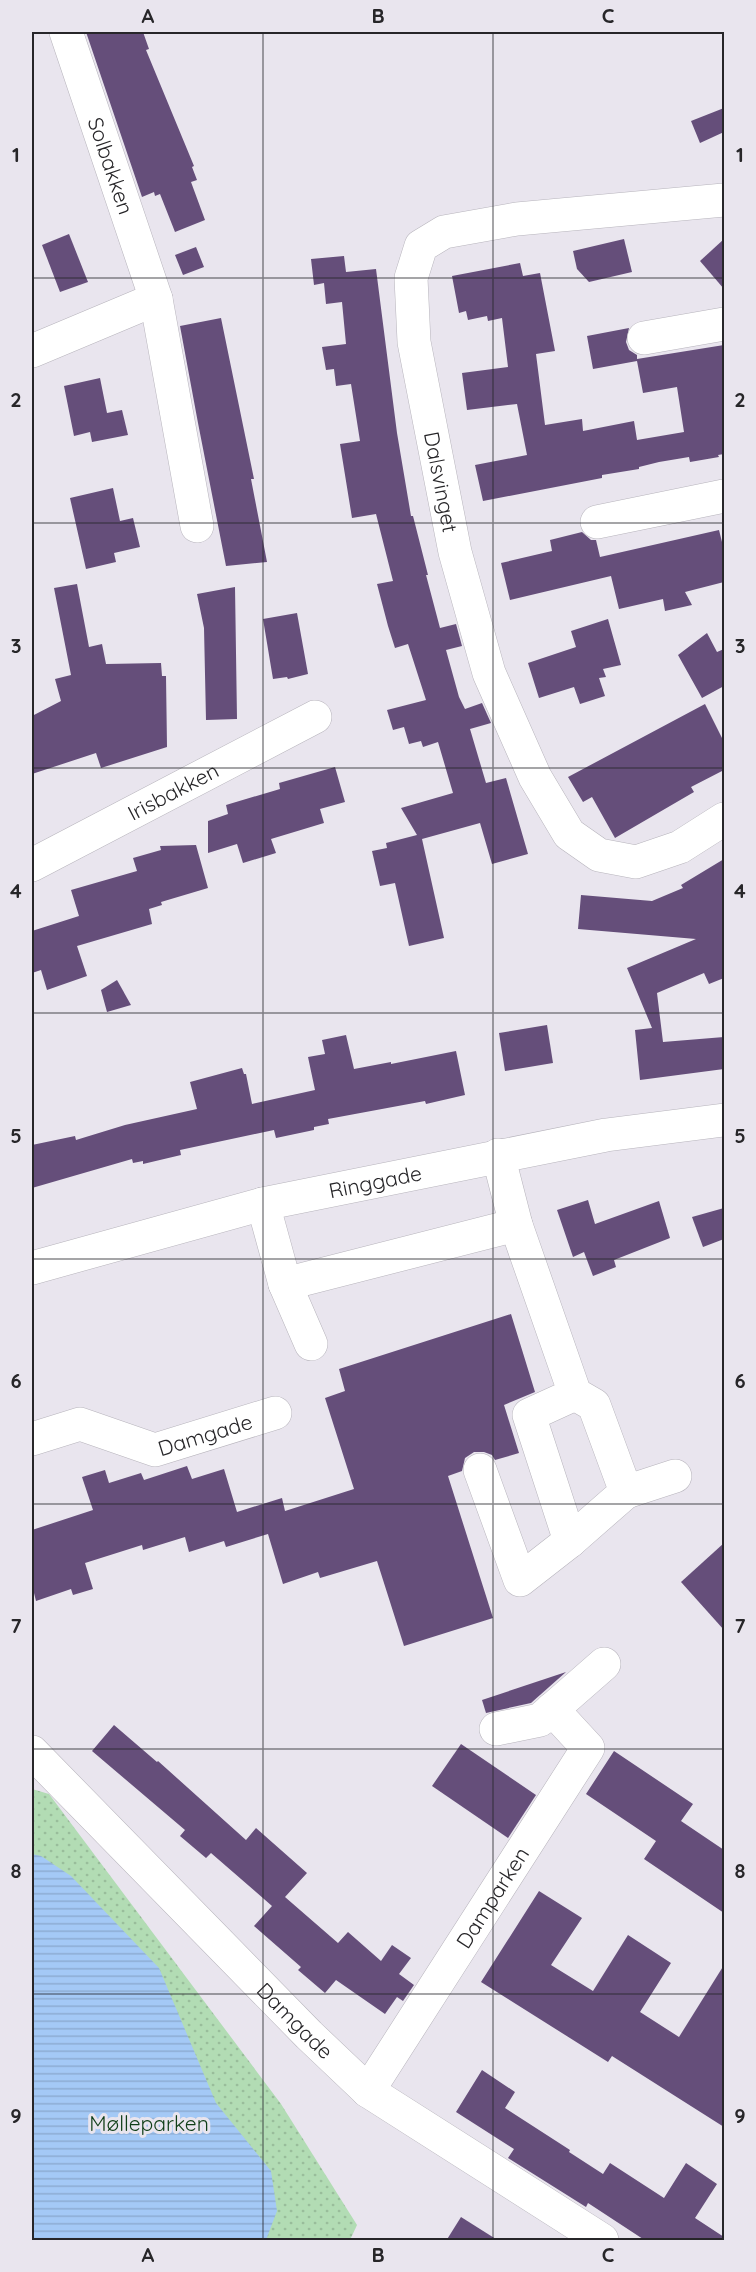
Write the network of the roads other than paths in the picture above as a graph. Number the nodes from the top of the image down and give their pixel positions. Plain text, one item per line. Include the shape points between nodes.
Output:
1 (66, 32) edge
2 (724, 200) edge
3 (156, 299) junction
4 (724, 324) edge
5 (644, 338) dead end
6 (32, 351) edge
7 (724, 496) edge
8 (597, 522) dead end
9 (197, 526) dead end
10 (315, 717) dead end
11 (724, 819) edge
12 (32, 865) edge
13 (724, 1120) edge
14 (498, 1155) junction
15 (263, 1204) junction
16 (516, 1225) junction
17 (32, 1268) edge
18 (285, 1284) junction
19 (311, 1344) dead end
20 (575, 1394) junction
21 (275, 1413) dead end
22 (32, 1438) edge
23 (480, 1470) dead end
24 (675, 1476) dead end
25 (626, 1492) junction
26 (570, 1541) junction
27 (604, 1664) dead end
28 (552, 1709) junction
29 (496, 1729) dead end
30 (32, 1752) edge
31 (368, 2091) junction
32 (602, 2241) edge

1 - 3 street, Solbakken
2 - 11 street, Dalsvinget via 527,218 444,232 421,246 411,278 414,342 455,552 489,672 535,777 569,834 599,855 636,862 680,847
3 - 6 street
3 - 9 street, Solbakken
4 - 5 street
7 - 8 street
10 - 12 street, Irisbakken
13 - 14 street, Ringgade
14 - 15 street, Ringgade
14 - 16 street
15 - 17 street, Ringgade
15 - 18 street
16 - 18 street
16 - 20 street
18 - 19 street
20 - 25 street via 594,1404
20 - 26 street via 529,1415
21 - 22 street, Damgade via 155,1450 80,1425
23 - 26 street via 520,1580
24 - 25 street
25 - 26 street
27 - 28 street
28 - 29 street via 540,1720
28 - 31 street, Damparken via 588,1748
30 - 31 street, Damgade
31 - 32 street, Damgade

